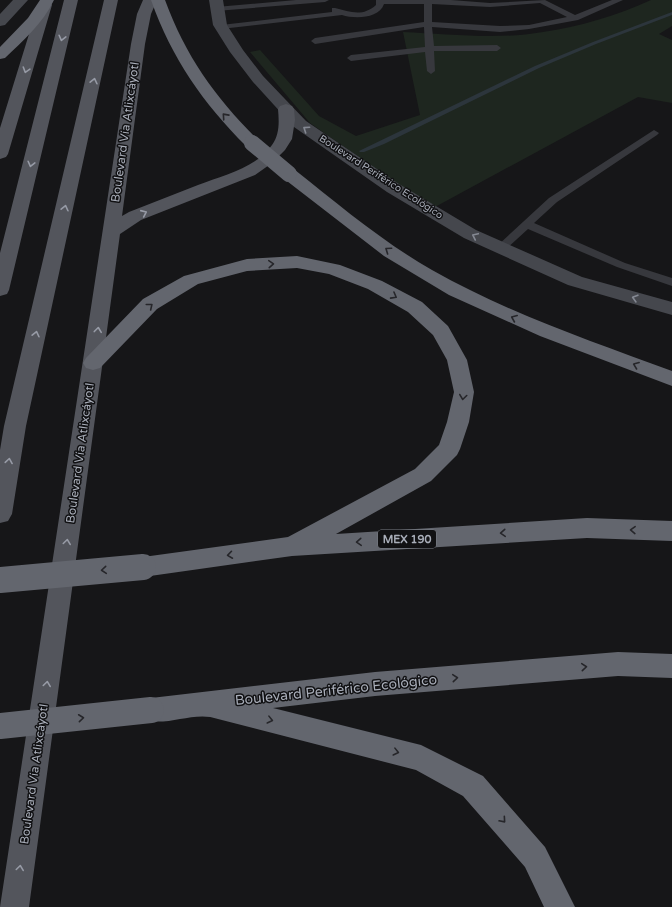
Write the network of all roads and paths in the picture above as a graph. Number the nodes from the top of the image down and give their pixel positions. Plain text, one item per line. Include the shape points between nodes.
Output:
1 (21, 0) edge
2 (71, 0) edge
3 (111, 0) edge
4 (150, 0) edge
5 (158, 0) edge
6 (325, 0) edge
7 (331, 0) edge
8 (556, 0) edge
9 (619, 0) edge
10 (380, 1) edge
11 (428, 1) edge
12 (538, 1) edge
13 (46, 3) edge
14 (216, 4) edge
15 (342, 13) junction
16 (575, 18) junction
17 (0, 22) edge
18 (428, 24) junction
19 (221, 27) junction
20 (315, 41) dead end
21 (497, 48) dead end
22 (429, 49) junction
23 (0, 55) edge
24 (351, 58) dead end
25 (431, 70) dead end
26 (286, 109) junction
27 (654, 133) dead end
28 (0, 154) edge
29 (526, 224) junction
30 (110, 233) junction
31 (501, 248) junction
32 (672, 282) edge
33 (0, 290) edge
34 (672, 309) edge
35 (93, 363) junction
36 (672, 379) edge
37 (0, 514) edge
38 (672, 531) edge
39 (292, 546) junction
40 (0, 580) edge
41 (672, 666) edge
42 (205, 704) junction
43 (0, 726) edge
44 (14, 907) edge
45 (560, 907) edge

1 - 17 street
2 -> 33 main road
37 -> 3 main road via 15,426
4 - 30 main road, Boulevard Vía Atlixcáyotl via 144,14 138,44
36 -> 5 highway, bridge via 500,312 457,291 362,232 252,143 218,108 194,76 172,36
6 - 14 lane
7 - 15 lane via 332,7
8 - 12 lane
9 - 16 lane
10 - 11 lane
10 - 15 lane via 380,6 372,12 357,15
11 - 12 lane via 490,5
11 - 18 lane
12 - 16 lane
13 - 23 highway
13 -> 28 main road
14 - 19 street, Boulevard Periférico Ecológico
15 - 19 lane
16 - 18 lane via 507,29
18 - 20 lane
18 - 22 lane
19 - 26 street, Boulevard Periférico Ecológico via 258,79
21 - 22 lane
22 - 24 lane
22 - 25 lane
30 -> 26 main road via 135,216 249,171 263,163 272,156 286,134
31 -> 26 street, Boulevard Periférico Ecológico via 470,234 393,188 300,124
27 - 29 lane via 553,200
29 - 31 lane
29 - 32 lane via 621,265
35 -> 30 main road, Boulevard Vía Atlixcáyotl
34 -> 31 street, Boulevard Periférico Ecológico via 575,281
35 -> 39 highway via 150,304 191,280 247,265 296,262 333,269 375,286 415,307 441,331 458,360 464,392 449,450 423,475
44 -> 35 main road, Boulevard Vía Atlixcáyotl
38 -> 39 highway, MEX 190 via 588,528
39 -> 40 highway, MEX 190, bridge via 143,567
42 -> 41 highway, Boulevard Periférico Ecológico via 383,683 618,664
43 -> 42 highway, Boulevard Periférico Ecológico, bridge
42 -> 45 highway via 421,758 473,786 535,856

